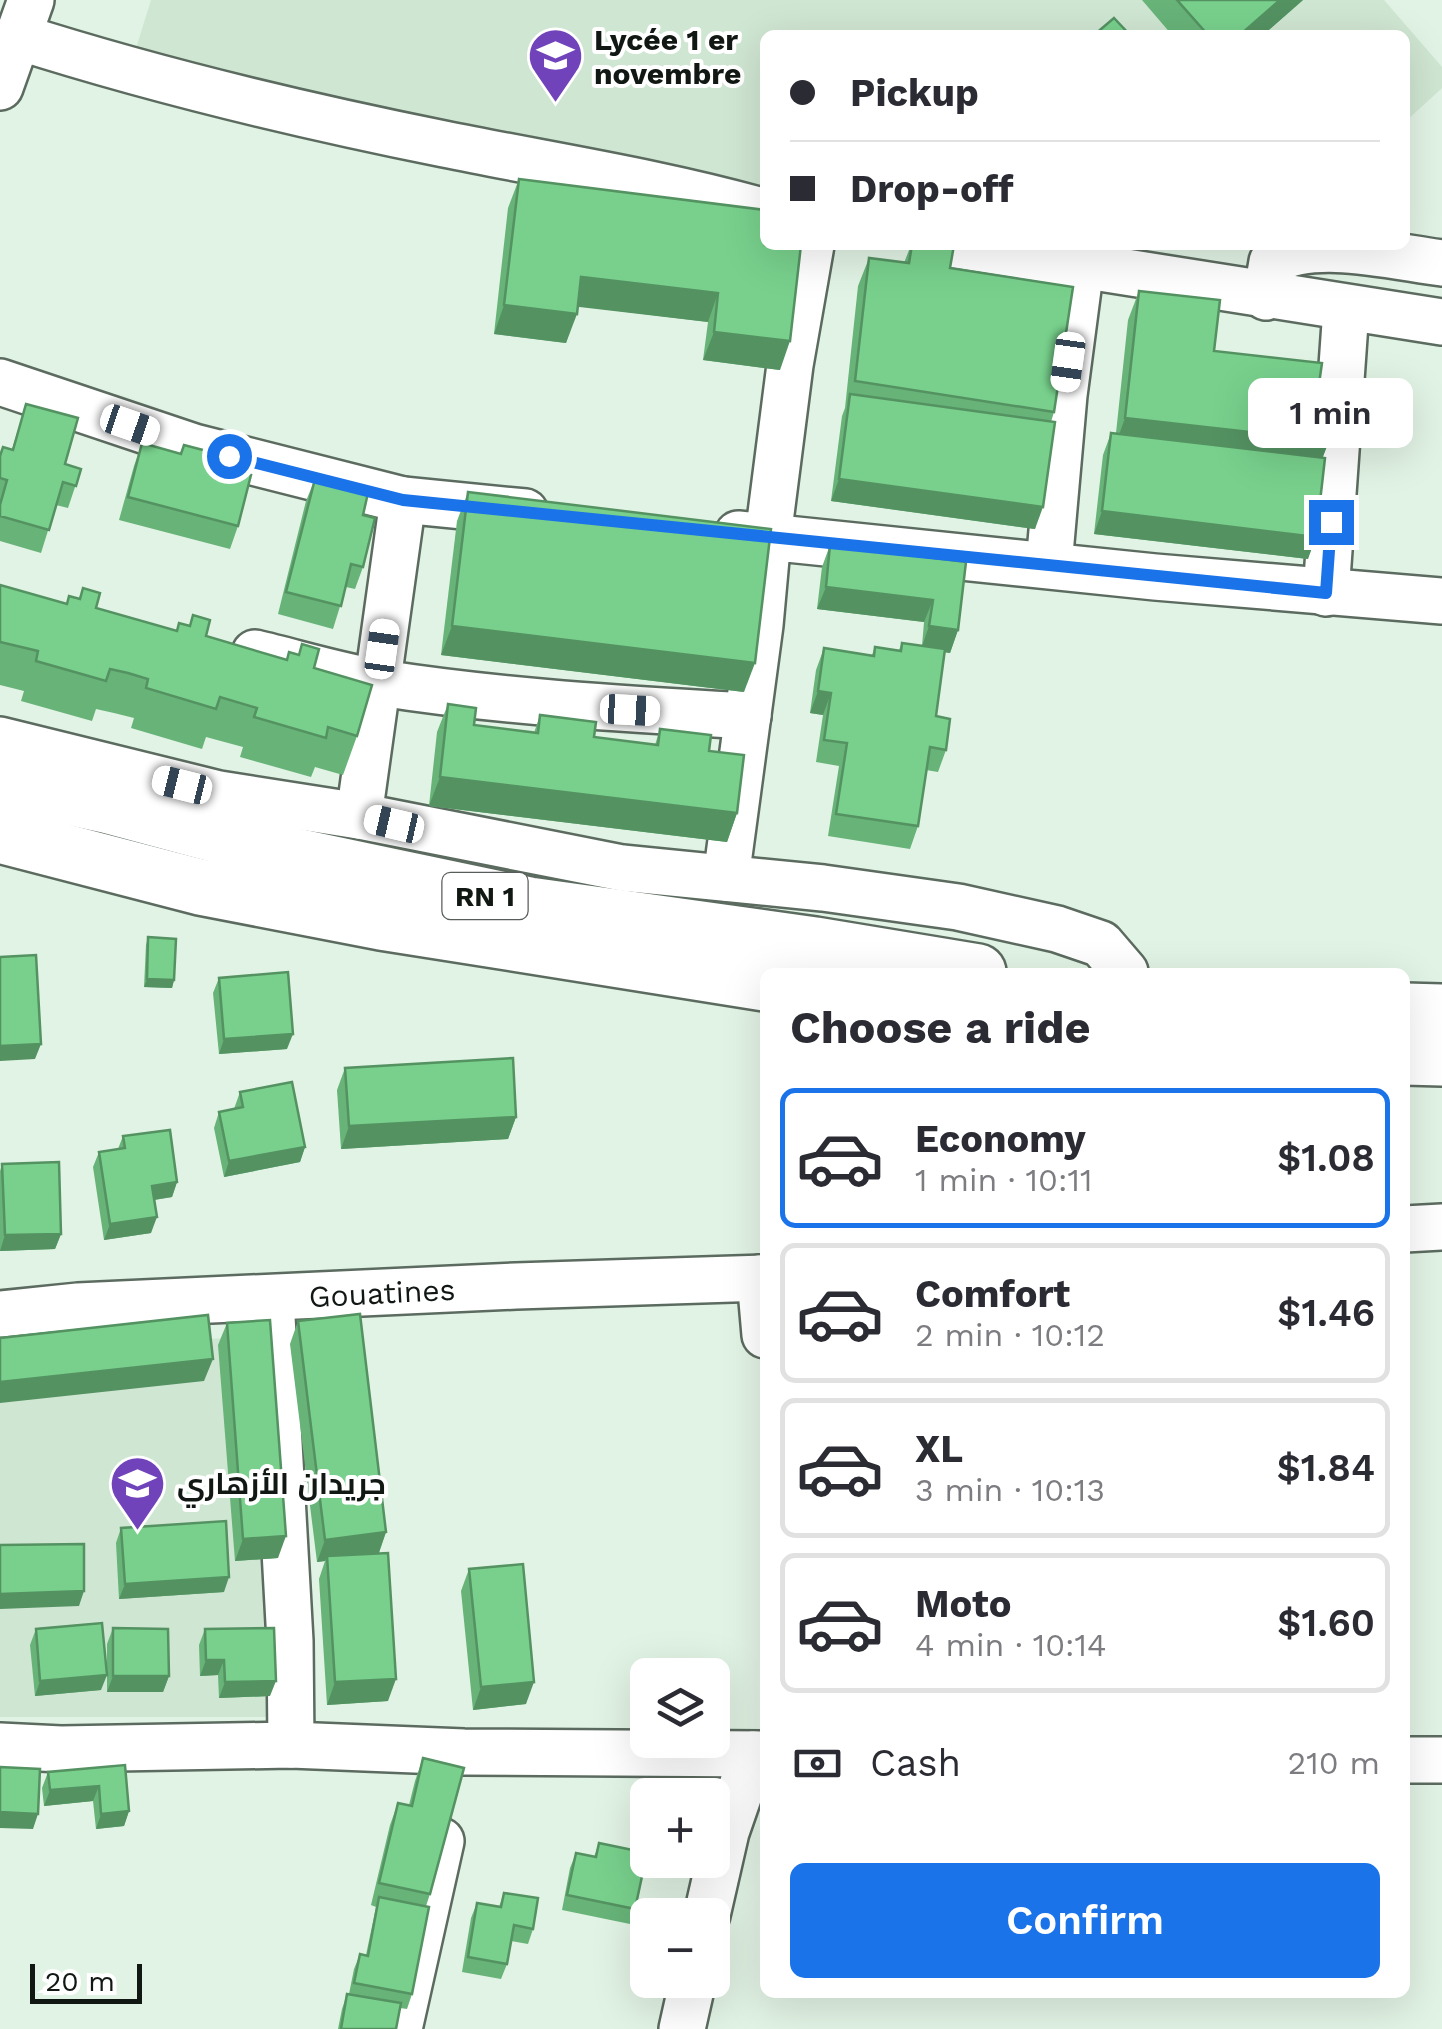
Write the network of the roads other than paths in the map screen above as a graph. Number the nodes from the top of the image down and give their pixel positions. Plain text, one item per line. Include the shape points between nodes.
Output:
1 (24, 18) edge
2 (0, 88) edge
3 (760, 211) edge
4 (810, 250) edge
5 (985, 250) edge
6 (1307, 250) edge
7 (1325, 250) edge
8 (1442, 263) edge
9 (1080, 266) junction
10 (1266, 297) junction
11 (1346, 310) junction
12 (1442, 322) edge
13 (0, 382) edge
14 (403, 500) junction
15 (556, 516) edge
16 (691, 529) edge
17 (768, 537) junction
18 (1048, 565) junction
19 (1326, 593) junction
20 (1442, 601) edge
21 (224, 645) edge
22 (377, 682) junction
23 (748, 716) junction
24 (0, 740) edge
25 (0, 782) edge
26 (359, 816) junction
27 (0, 836) edge
28 (726, 878) junction
29 (954, 968) edge
30 (1122, 968) edge
31 (760, 983) edge
32 (1410, 1011) edge
33 (1442, 1012) edge
34 (1410, 1057) edge
35 (1442, 1058) edge
36 (1442, 1226) edge
37 (1410, 1229) edge
38 (760, 1278) edge
39 (271, 1299) junction
40 (0, 1314) edge
41 (291, 1745) junction
42 (0, 1746) edge
43 (759, 1754) edge
44 (1410, 1760) edge
45 (1442, 1760) edge
46 (456, 1779) junction
47 (711, 1898) edge
48 (689, 1998) edge
49 (399, 2029) edge
50 (682, 2029) edge

1 - 2 street
1 - 3 street via 126,71
4 - 17 street
5 - 9 street
6 - 10 street via 1272,262
7 - 8 street
9 - 10 street
9 - 18 street
10 - 11 street
11 - 12 street
11 - 19 street
13 - 14 street via 194,446
14 - 15 street
14 - 22 street
16 - 17 street
17 - 18 street
17 - 23 street
18 - 19 street
19 - 20 street
21 - 22 street
22 - 23 street
22 - 26 street
23 - 28 street
24 - 26 street via 219,794
25 - 29 highway, RN 1 via 295,856 529,905
26 - 28 street via 622,868
27 - 31 highway, RN 1 via 200,887
28 - 30 street via 1057,928 1101,944
32 - 33 highway
34 - 35 highway
36 - 37 street
38 - 39 street, Gouatines
39 - 40 street, Gouatines
39 - 41 street
41 - 42 street
41 - 46 street
43 - 46 street
43 - 47 street via 726,1832
44 - 45 street
46 - 49 street
48 - 50 street

